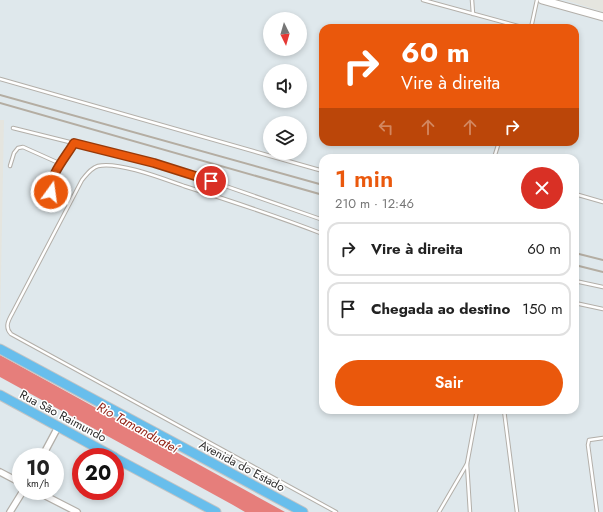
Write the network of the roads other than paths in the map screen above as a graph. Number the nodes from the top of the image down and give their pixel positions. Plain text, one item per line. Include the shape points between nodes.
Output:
1 (423, 0) edge
2 (472, 0) edge
3 (536, 0) edge
4 (542, 0) edge
5 (473, 14) junction
6 (603, 17) edge
7 (510, 24) edge
8 (532, 24) edge
9 (0, 79) edge
10 (13, 128) dead end
11 (74, 143) junction
12 (61, 164) junction
13 (10, 166) dead end
14 (319, 170) edge
15 (579, 195) edge
16 (603, 202) edge
17 (69, 204) junction
18 (319, 219) edge
19 (319, 233) edge
20 (579, 282) edge
21 (603, 288) edge
22 (579, 304) edge
23 (603, 309) edge
24 (0, 349) edge
25 (0, 395) edge
26 (476, 414) edge
27 (505, 414) edge
28 (58, 427) junction
29 (603, 438) edge
30 (47, 448) edge
31 (97, 448) edge
32 (124, 462) edge
33 (467, 464) junction
34 (0, 472) edge
35 (12, 478) edge
36 (17, 500) edge
37 (54, 500) edge
38 (10, 512) edge
39 (77, 512) edge
40 (216, 512) edge
41 (303, 512) edge
42 (336, 512) edge
43 (439, 512) edge
44 (470, 512) edge
45 (517, 512) edge
46 (597, 512) edge

1 - 5 lane
2 - 5 lane
3 - 8 lane
4 - 6 street
5 - 7 lane
9 - 14 lane
10 - 11 lane
11 - 12 lane
11 - 18 lane via 176,170
12 - 13 lane via 24,147 18,148 14,153
12 - 17 lane via 51,184 51,192
15 - 16 lane
17 - 19 lane via 90,170 98,166 110,166 159,178
17 - 42 lane via 9,321 7,326 10,334
20 - 21 lane
22 - 23 lane
24 - 41 highway, Avenida do Estado
25 - 28 highway, Rua São Raimundo
26 - 33 lane
27 - 45 lane
28 - 30 street
28 - 31 highway, Rua São Raimundo
29 - 46 lane via 589,440 588,445
32 - 40 highway, Rua São Raimundo
33 - 43 lane
33 - 44 lane
34 - 35 street
36 - 38 street
37 - 39 street

